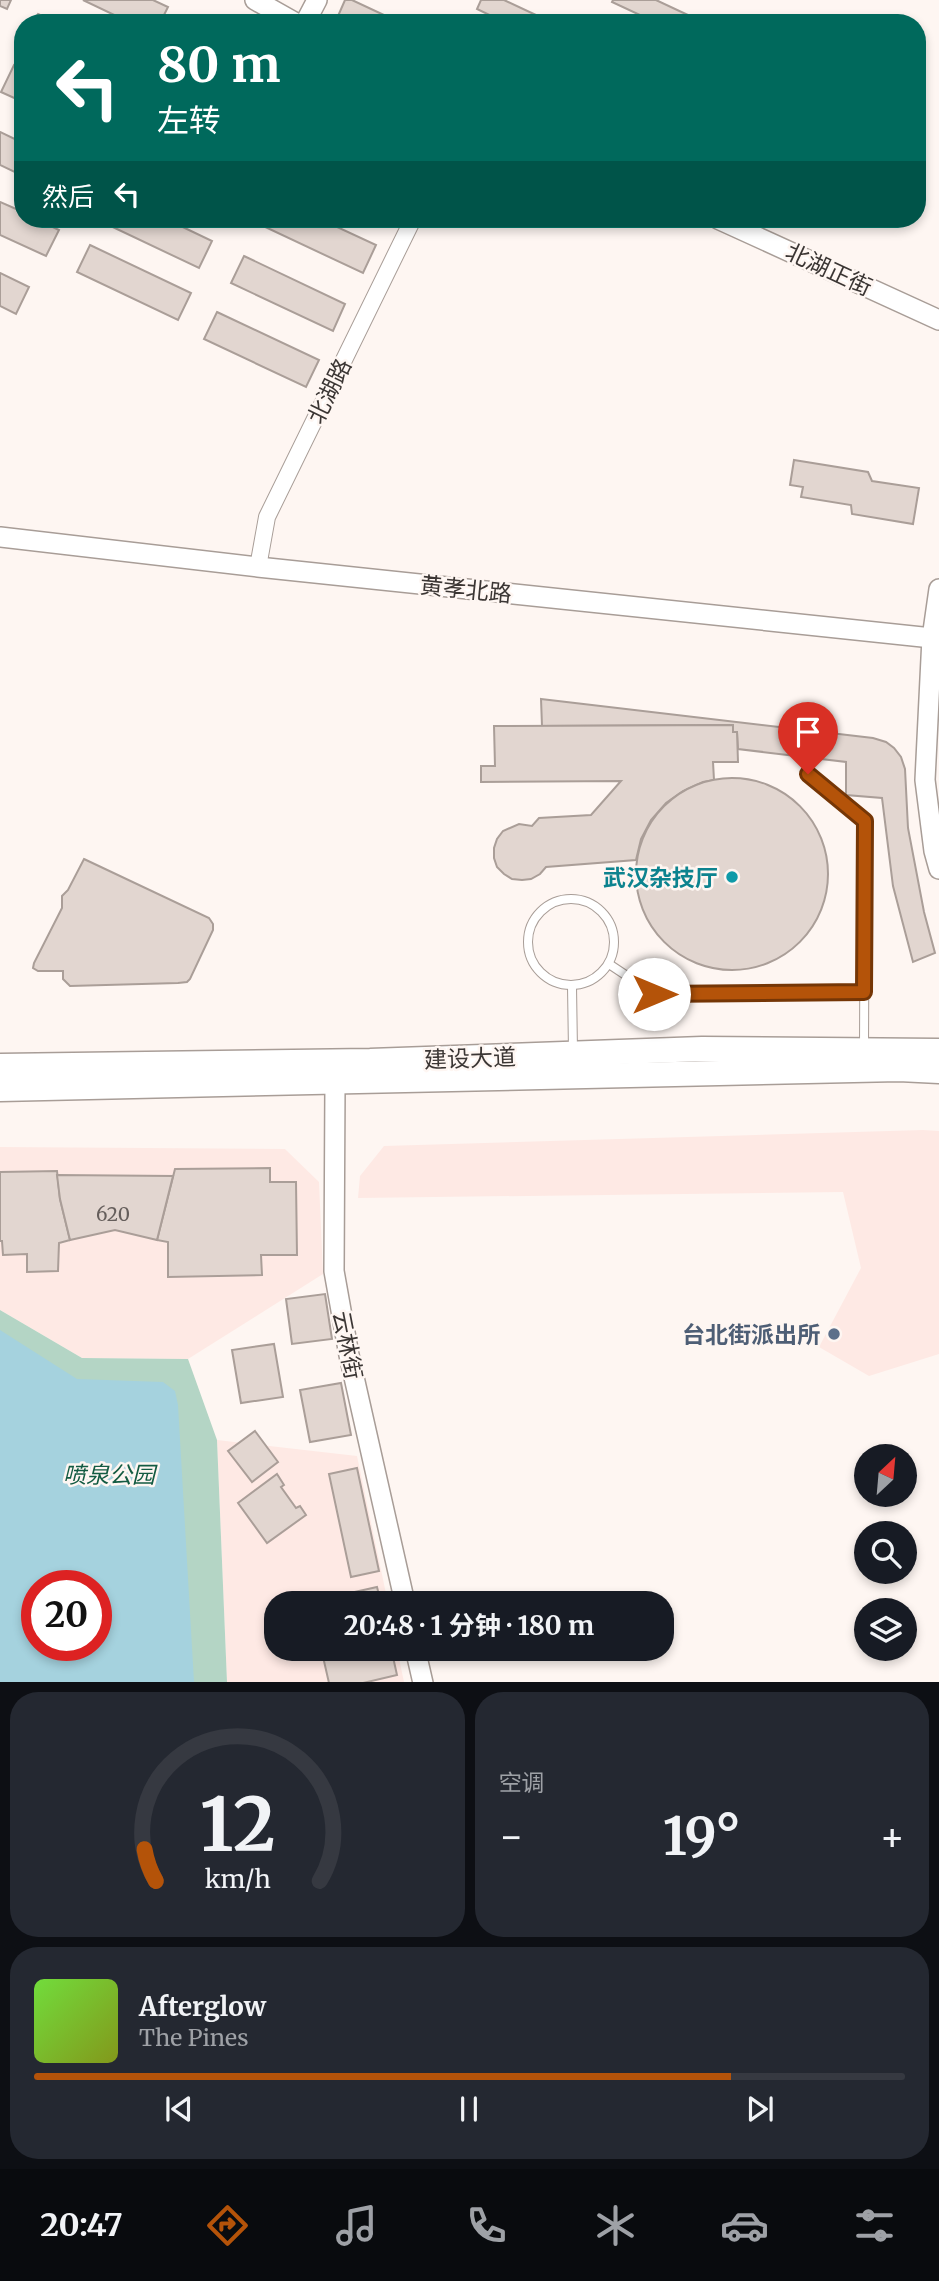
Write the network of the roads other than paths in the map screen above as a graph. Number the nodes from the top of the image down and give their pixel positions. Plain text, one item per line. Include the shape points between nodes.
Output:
1 (255, 0) edge
2 (280, 14) edge
3 (409, 228) edge
4 (738, 228) edge
5 (939, 320) edge
6 (0, 537) edge
7 (258, 567) junction
8 (939, 589) edge
9 (936, 638) edge
10 (808, 774) dead end
11 (939, 869) edge
12 (609, 964) junction
13 (572, 986) junction
14 (864, 992) junction
15 (864, 1051) junction
16 (939, 1051) edge
17 (573, 1054) junction
18 (0, 1066) edge
19 (939, 1073) edge
20 (335, 1083) junction
21 (0, 1089) edge
22 (402, 1591) edge
23 (418, 1661) edge
24 (423, 1682) edge

1 - 2 street
3 - 7 street, 北湖路 via 267,517
4 - 5 street, 北湖正街
6 - 7 street, 黄孝北路
7 - 9 street, 黄孝北路
8 - 9 street
9 - 11 street via 925,780
10 - 14 lane via 865,821
12 - 13 lane via 600,976
12 - 13 lane via 614,935 600,910 574,899 548,906 531,927 529,954 544,977
12 - 14 lane via 654,994
13 - 17 lane
14 - 15 lane
15 - 16 main road, 建设大道
15 - 17 main road, 建设大道 via 702,1049
17 - 18 main road, 建设大道
19 - 20 main road, 建设大道 via 899,1069
20 - 21 main road, 建设大道
20 - 22 street, 云林街 via 334,1271
23 - 24 street

